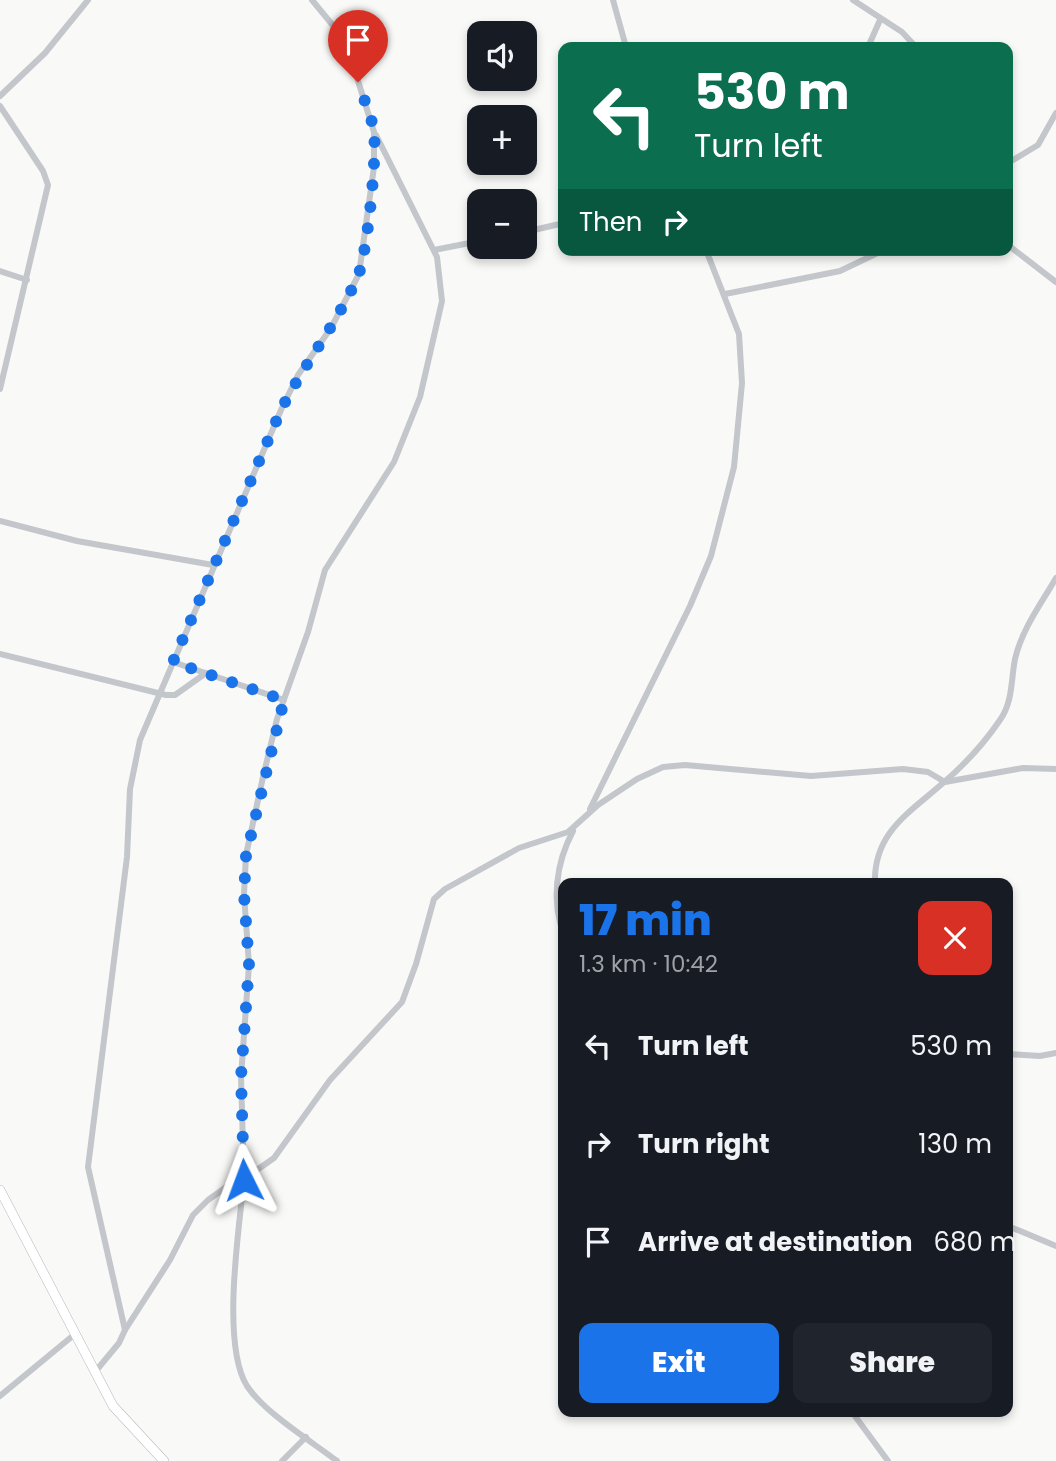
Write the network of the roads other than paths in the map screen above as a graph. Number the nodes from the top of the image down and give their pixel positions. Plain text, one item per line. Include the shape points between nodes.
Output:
1 (89, 0) edge
2 (312, 0) edge
3 (612, 0) edge
4 (853, 0) edge
5 (880, 20) junction
6 (625, 42) edge
7 (870, 42) edge
8 (909, 42) edge
9 (0, 96) edge
10 (0, 106) edge
11 (1056, 113) edge
12 (374, 132) junction
13 (1013, 160) edge
14 (558, 224) edge
15 (537, 229) edge
16 (467, 244) edge
17 (1013, 249) edge
18 (434, 250) junction
19 (709, 256) edge
20 (871, 256) edge
21 (0, 271) edge
22 (27, 280) junction
23 (1056, 282) edge
24 (725, 294) junction
25 (0, 389) edge
26 (0, 520) edge
27 (213, 565) junction
28 (1056, 579) edge
29 (0, 654) edge
30 (173, 662) junction
31 (206, 673) junction
32 (158, 693) junction
33 (284, 700) junction
34 (1056, 769) edge
35 (945, 782) junction
36 (587, 814) junction
37 (580, 821) junction
38 (558, 878) edge
39 (875, 878) edge
40 (558, 880) edge
41 (558, 907) edge
42 (1013, 1054) edge
43 (1056, 1054) edge
44 (244, 1180) junction
45 (0, 1190) edge
46 (1013, 1228) edge
47 (1056, 1246) edge
48 (125, 1330) junction
49 (75, 1334) junction
50 (94, 1372) junction
51 (0, 1396) edge
52 (856, 1417) edge
53 (306, 1437) junction
54 (164, 1461) edge
55 (282, 1461) edge
56 (337, 1461) edge
57 (888, 1461) edge

1 - 9 street via 45,53
2 - 12 street via 340,34
3 - 6 street
4 - 5 street
5 - 7 street
5 - 8 street via 902,32
10 - 22 street via 48,185
11 - 13 street via 1038,145
12 - 18 street
12 - 27 street via 374,167 359,274 331,328 298,375
14 - 15 street
16 - 18 street
17 - 23 street
18 - 33 street via 442,301 420,397 394,462 325,570
19 - 24 street
20 - 24 street via 840,271
21 - 22 street
22 - 25 street
24 - 36 street via 739,334 742,383 725,511 690,606
26 - 27 street via 77,541
27 - 30 street
28 - 35 street via 1027,628 1001,719
29 - 32 street
30 - 31 street
30 - 32 street
31 - 32 street via 175,695
31 - 33 street
32 - 48 street via 140,740 130,789 127,857 88,1167
33 - 44 street via 246,856 249,965 241,1077
34 - 35 street via 1023,768
35 - 36 street via 928,772 903,769 811,776 685,765 663,767 637,779
35 - 39 street via 906,812 875,860
36 - 37 street
37 - 38 street via 565,849
37 - 44 street via 568,832 519,848 445,888 434,900 402,1002 330,1080 274,1158
40 - 41 street
42 - 43 street
44 - 48 street via 232,1183 193,1216
44 - 53 street via 233,1324 237,1363 248,1386
45 - 49 main road
46 - 47 street
48 - 50 street
49 - 50 main road
49 - 51 street
50 - 54 main road via 124,1421
52 - 57 street
53 - 55 street
53 - 56 street

